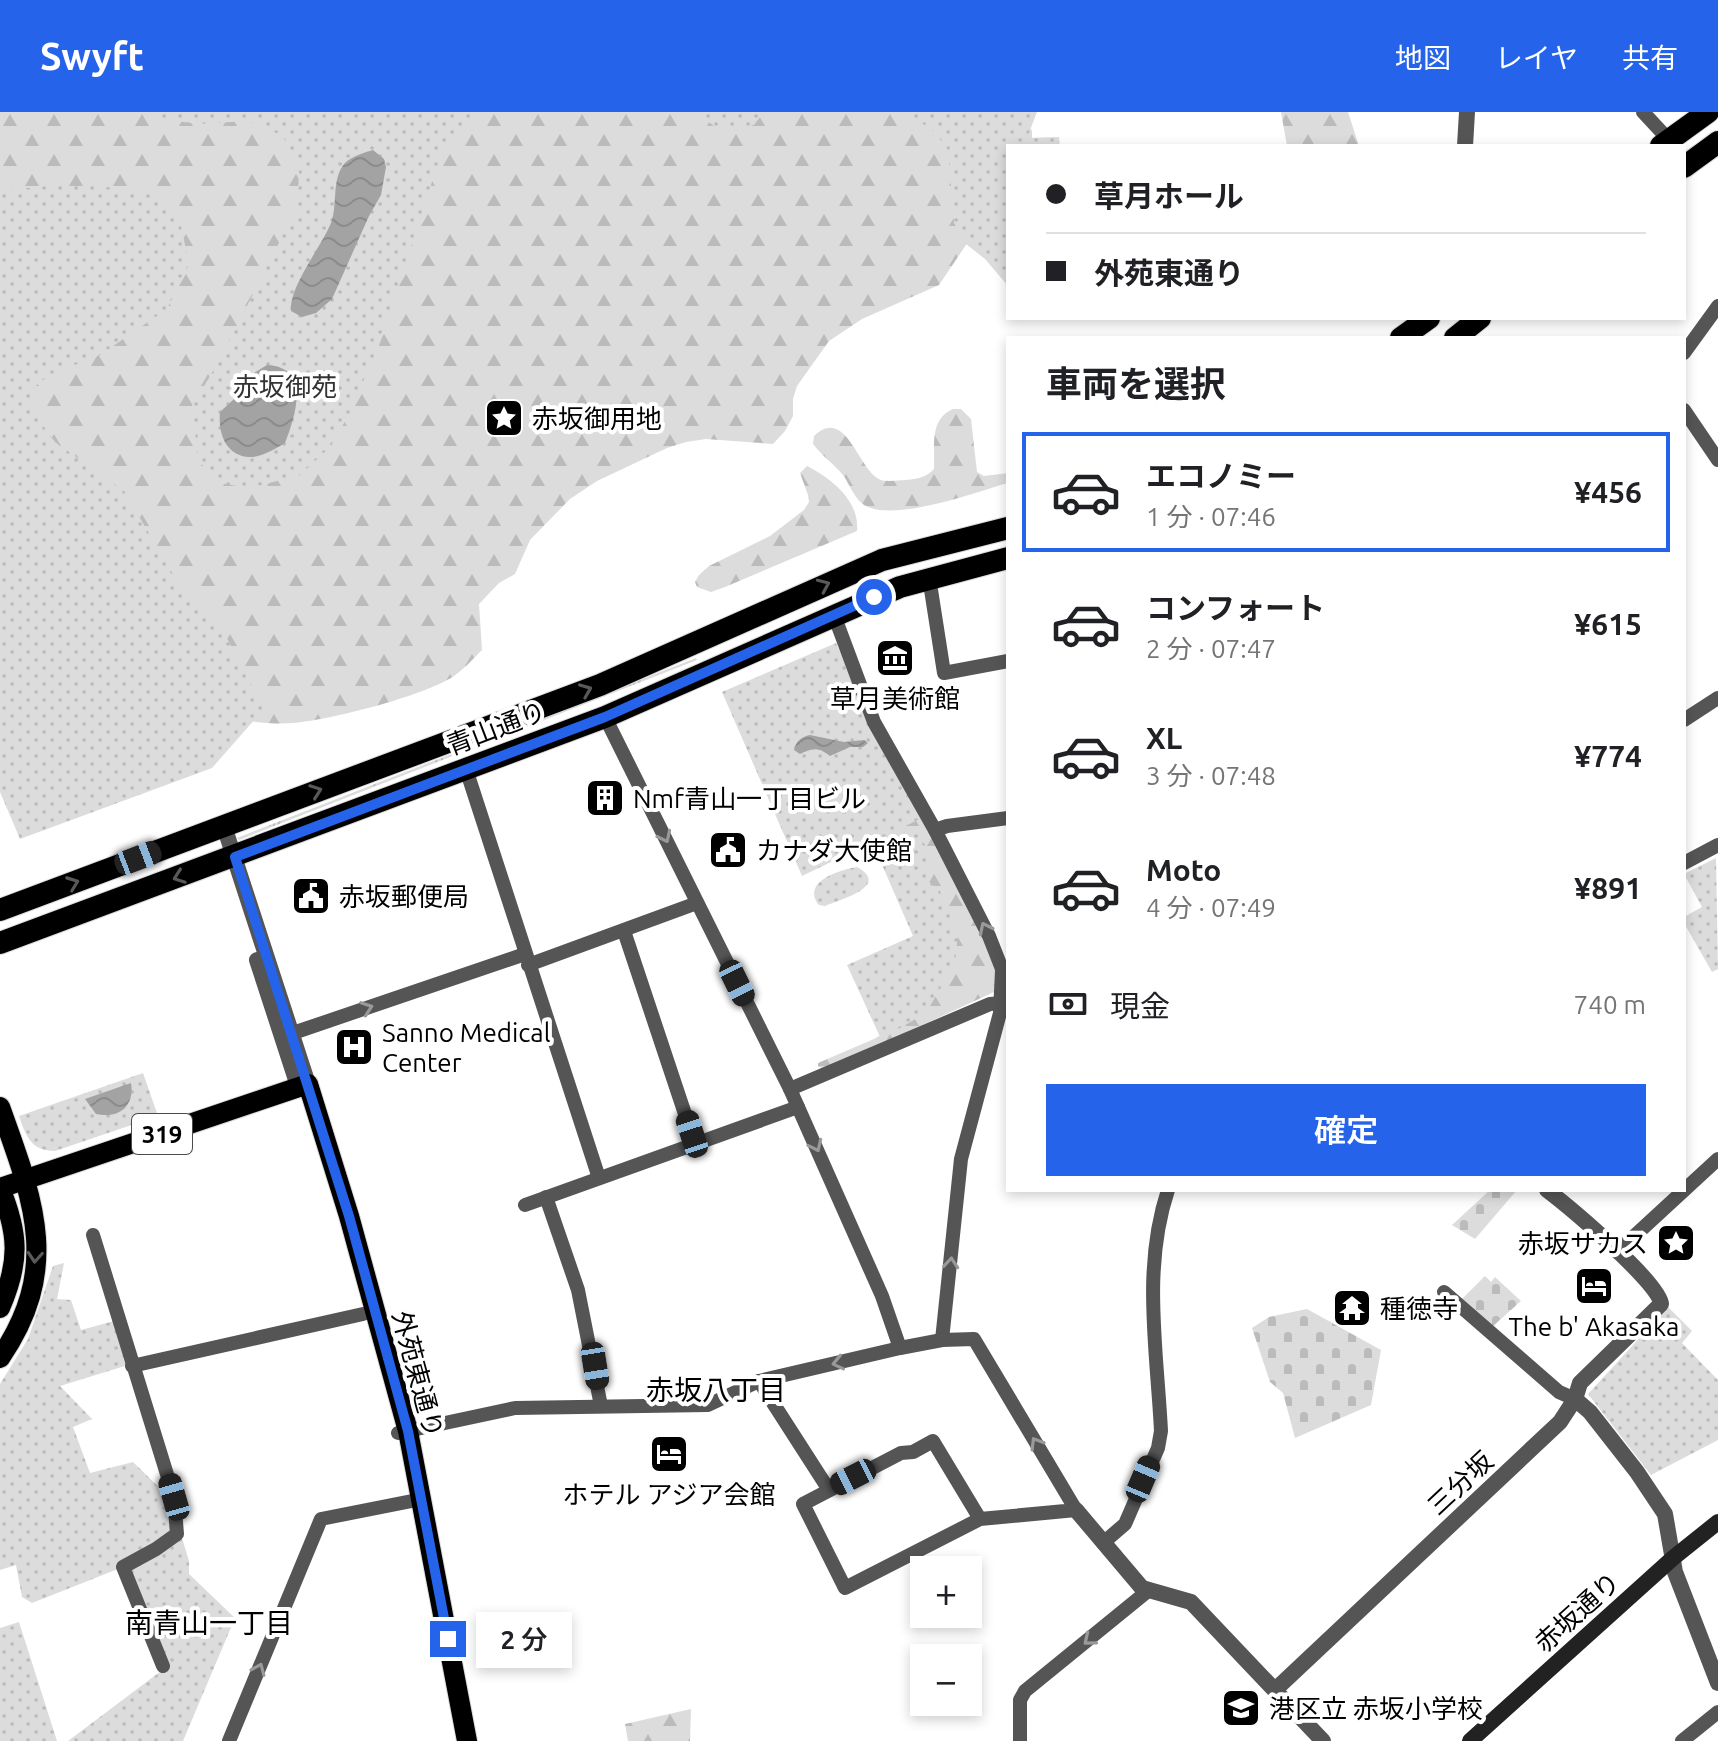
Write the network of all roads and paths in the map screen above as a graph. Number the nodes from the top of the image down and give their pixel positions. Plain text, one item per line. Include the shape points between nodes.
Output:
1 (1467, 112) edge
2 (1643, 112) edge
3 (1708, 112) edge
4 (1718, 142) edge
5 (1665, 143) edge
6 (1465, 144) edge
7 (1686, 166) edge
8 (1718, 306) edge
9 (1426, 320) edge
10 (1477, 320) edge
11 (1458, 332) edge
12 (1404, 336) edge
13 (1686, 350) edge
14 (1686, 413) edge
15 (1718, 460) edge
16 (1006, 529) edge
17 (1006, 558) edge
18 (929, 577) junction
19 (834, 615) junction
20 (1006, 661) edge
21 (1718, 698) edge
22 (605, 717) junction
23 (1686, 719) edge
24 (466, 769) junction
25 (1006, 818) edge
26 (219, 828) junction
27 (935, 830) junction
28 (1718, 845) edge
29 (230, 859) junction
30 (1686, 862) edge
31 (697, 903) junction
32 (0, 910) edge
33 (624, 931) junction
34 (0, 943) edge
35 (527, 960) junction
36 (1002, 1003) junction
37 (293, 1033) junction
38 (303, 1086) junction
39 (790, 1089) junction
40 (0, 1107) edge
41 (798, 1107) junction
42 (695, 1144) junction
43 (1718, 1159) edge
44 (599, 1178) junction
45 (26, 1180) junction
46 (0, 1188) edge
47 (1686, 1188) edge
48 (1167, 1192) edge
49 (1549, 1192) edge
50 (1682, 1192) edge
51 (546, 1197) junction
52 (525, 1205) dead end
53 (93, 1235) dead end
54 (1617, 1252) junction
55 (1444, 1292) dead end
56 (2, 1299) edge
57 (363, 1314) junction
58 (942, 1340) junction
59 (900, 1348) junction
60 (0, 1358) edge
61 (132, 1366) junction
62 (759, 1381) junction
63 (1575, 1399) junction
64 (601, 1406) junction
65 (403, 1432) junction
66 (829, 1490) junction
67 (416, 1500) junction
68 (1076, 1510) junction
69 (980, 1519) junction
70 (1718, 1522) edge
71 (1103, 1543) junction
72 (1673, 1558) junction
73 (1149, 1590) junction
74 (163, 1666) dead end
75 (1718, 1683) edge
76 (1276, 1689) junction
77 (1718, 1712) edge
78 (229, 1741) edge
79 (455, 1741) edge
80 (467, 1741) edge
81 (1020, 1741) edge
82 (1323, 1741) edge
83 (1470, 1741) edge
84 (1682, 1741) edge

1 - 6 street
2 - 5 street
3 - 5 highway
4 - 7 highway
8 - 13 street
9 - 12 highway
10 - 11 highway
14 - 15 street
26 -> 16 highway, 青山通り via 600,685 882,560
17 - 18 highway, 青山通り
18 - 19 highway, 青山通り
18 - 20 street via 944,673
19 - 22 highway, 青山通り
19 - 27 street via 874,722
21 - 23 street
22 - 24 highway, 青山通り
22 -> 31 street
24 - 29 highway, 青山通り
24 - 35 street
25 - 27 street
26 - 29 street
32 -> 26 highway, 青山通り
36 -> 27 street via 1002,969
28 - 30 street
29 -> 34 highway, 青山通り
29 - 37 street
29 - 38 street
31 - 33 street
31 - 39 street
33 - 35 street
33 - 42 street
37 -> 35 street
35 - 44 street
36 - 39 street
58 -> 36 street via 961,1159
37 - 38 street
38 - 45 main road, 319
38 - 57 main road, 外苑東通り
38 - 65 main road, 外苑東通り via 349,1216
39 - 41 street
40 - 45 main road
41 - 42 street
41 -> 59 street
42 - 44 street
43 - 47 street
44 - 51 street
45 - 46 main road, 319
45 -> 60 main road via 36,1220 35,1269 22,1317
46 - 56 main road, 319 via 15,1229 13,1272
48 - 71 street via 1158,1219 1151,1285 1158,1448 1125,1524
49 - 54 street
50 - 54 street
51 - 52 street
51 - 64 street via 578,1290
53 - 61 street
54 - 63 street, 三分坂 via 1659,1294 1659,1308 1580,1383
55 - 63 street via 1559,1392
57 - 61 street
57 - 65 main road, 外苑東通り
58 - 59 street
68 -> 58 street via 974,1339
59 -> 62 street
61 - 74 street via 174,1497 177,1534 123,1567
62 - 64 street via 708,1405
62 - 66 street
63 - 72 street via 1665,1514
63 - 76 street, 三分坂 via 1550,1431
64 - 65 street via 515,1408
65 - 67 main road, 外苑東通り
66 - 69 street via 933,1441
66 - 69 street via 803,1504 845,1588
78 -> 67 street via 321,1519
67 - 79 main road, 外苑東通り
67 - 80 main road, 外苑東通り
68 - 69 street
68 - 71 street
70 - 72 main road, 赤坂通り
71 - 73 street
72 - 75 street
72 - 83 main road, 赤坂通り
73 - 76 street via 1191,1602
73 -> 81 street via 1025,1691 1020,1700
76 - 82 street
77 - 84 street

